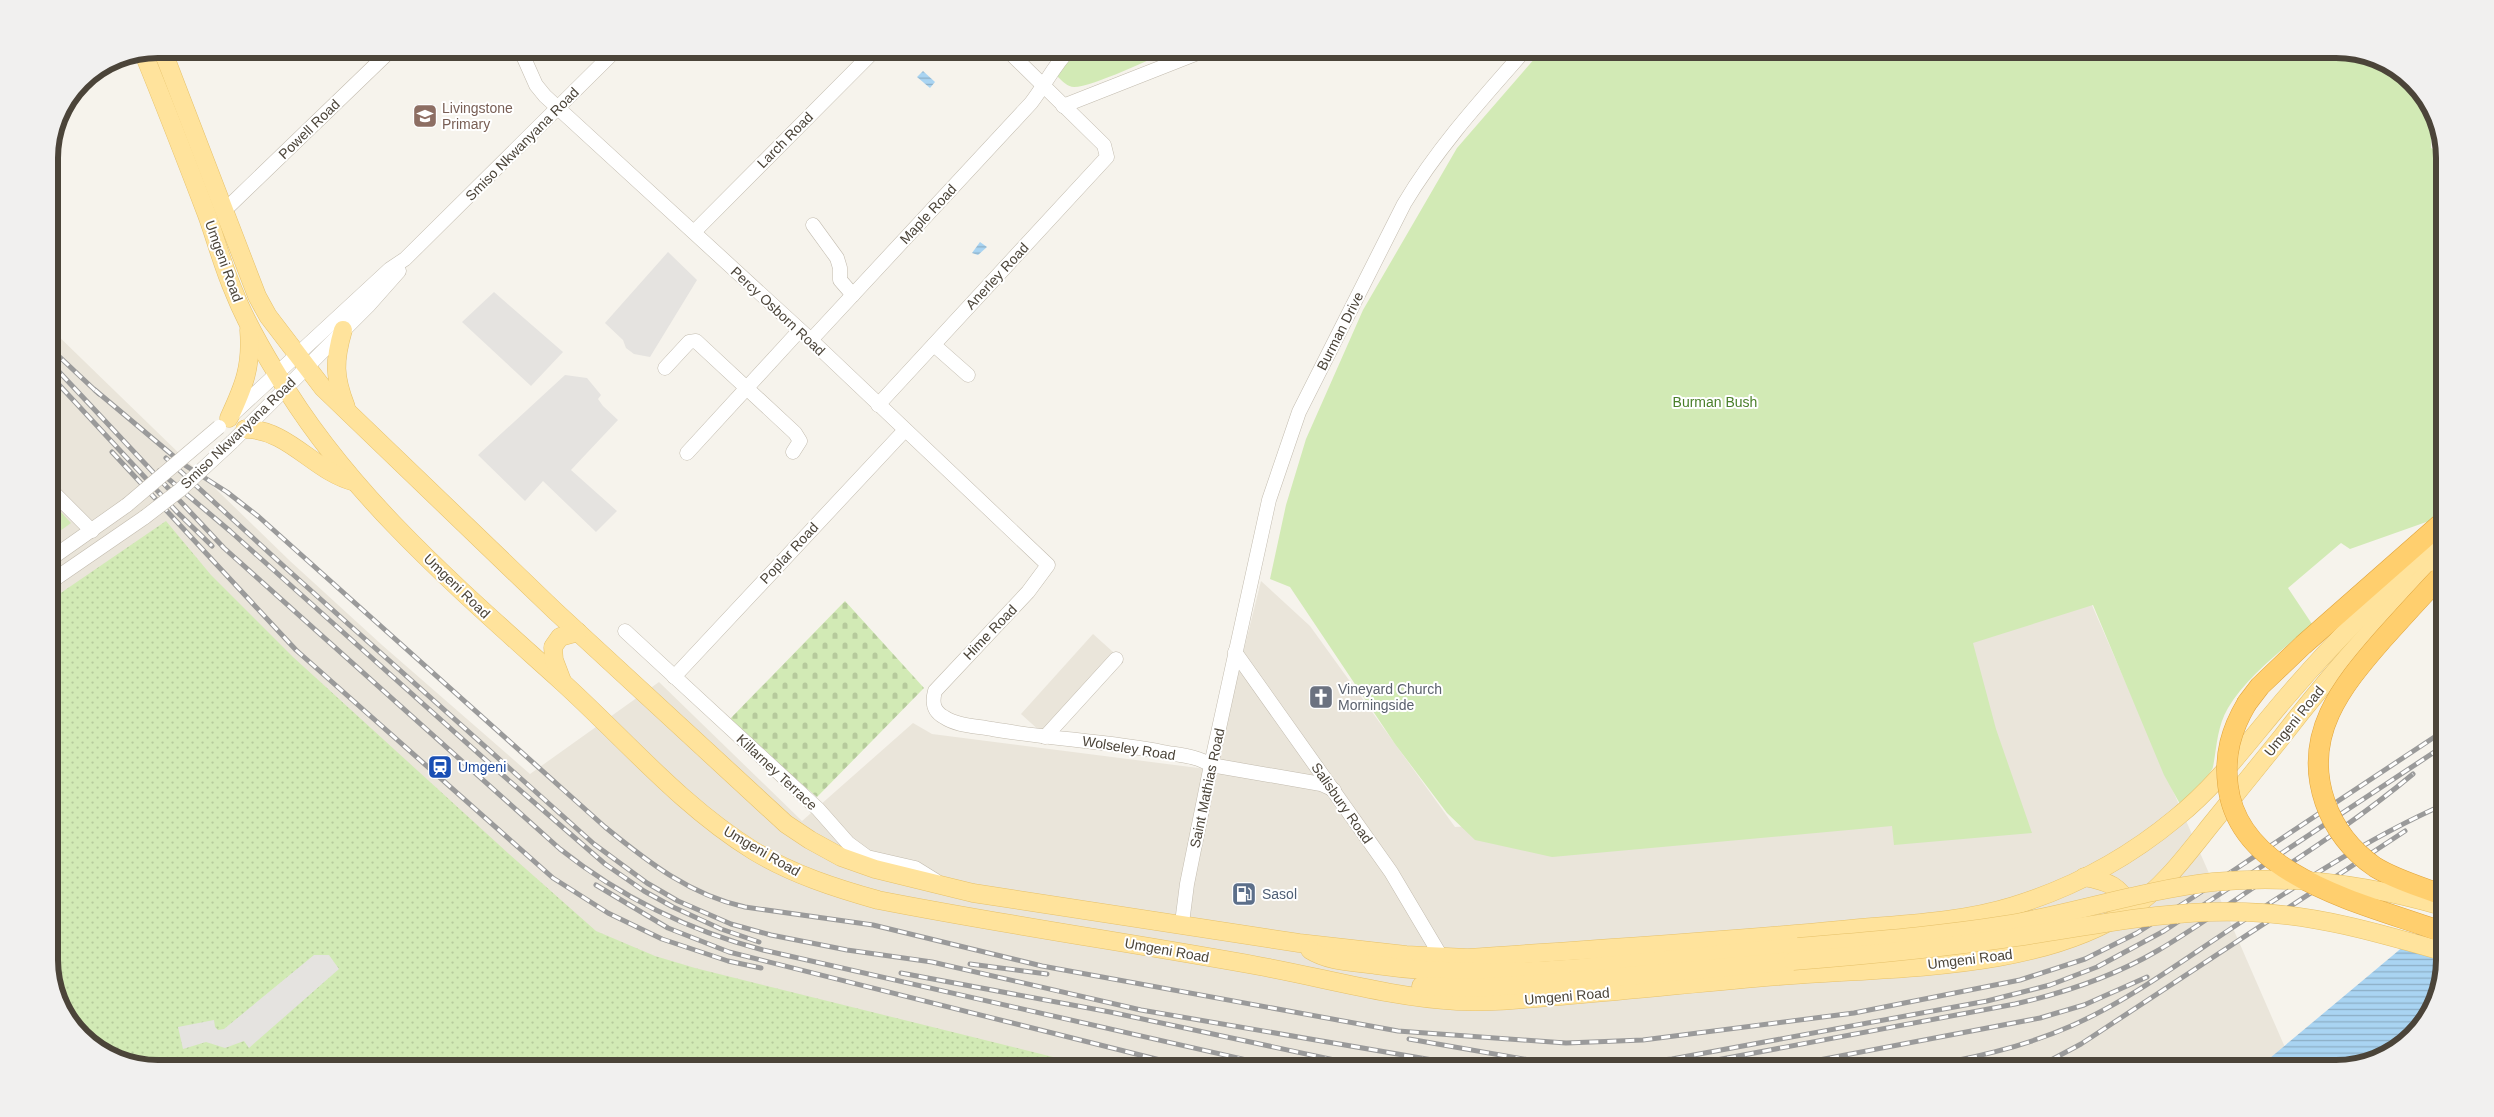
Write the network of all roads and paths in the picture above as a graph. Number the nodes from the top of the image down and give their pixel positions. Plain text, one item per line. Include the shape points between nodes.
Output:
1 (146, 58) edge
2 (166, 58) edge
3 (383, 58) edge
4 (524, 58) edge
5 (608, 58) edge
6 (867, 58) edge
7 (1015, 58) edge
8 (1062, 58) edge
9 (1185, 58) edge
10 (1518, 58) edge
11 (1044, 87) junction
12 (1063, 106) junction
13 (559, 108) junction
14 (226, 210) junction
15 (813, 226) dead end
16 (694, 232) junction
17 (405, 259) junction
18 (853, 295) junction
19 (248, 321) junction
20 (343, 330) junction
21 (799, 331) junction
22 (811, 340) junction
23 (934, 344) junction
24 (301, 361) junction
25 (666, 368) dead end
26 (968, 375) dead end
27 (281, 381) junction
28 (746, 388) junction
29 (878, 405) junction
30 (349, 414) junction
31 (224, 422) junction
32 (245, 429) junction
33 (905, 430) junction
34 (793, 452) dead end
35 (686, 453) dead end
36 (355, 482) junction
37 (58, 497) edge
38 (2436, 528) edge
39 (92, 531) junction
40 (2436, 545) edge
41 (58, 554) edge
42 (2436, 564) edge
43 (1048, 565) joint
44 (58, 577) edge
45 (2436, 582) edge
46 (625, 631) dead end
47 (578, 632) junction
48 (1235, 652) junction
49 (1116, 660) dead end
50 (674, 677) junction
51 (562, 682) junction
52 (932, 700) joint
53 (1044, 737) junction
54 (1211, 765) junction
55 (1334, 790) junction
56 (2084, 878) junction
57 (943, 886) junction
58 (2436, 892) edge
59 (2436, 905) edge
60 (2132, 908) junction
61 (1182, 924) junction
62 (2436, 930) edge
63 (1299, 943) junction
64 (2436, 949) edge
65 (1796, 954) junction
66 (1442, 958) junction
67 (1316, 976) junction

1 - 19 main road, Umgeni Road via 206,212 234,294
2 - 14 main road, Umgeni Road
3 - 14 street, Powell Road
4 - 13 street, Percy Osborn Road via 536,85
5 - 13 street, Smiso Nkwanyana Road
6 - 16 street, Larch Road
7 - 11 street
8 - 11 street, Maple Road
9 - 12 street
10 - 48 street, Burman Drive via 1456,128 1420,176 1298,412 1269,500
11 - 12 street
11 - 18 street, Maple Road
12 - 23 street, Anerley Road via 1104,145 1108,153 1105,160
13 - 16 street, Percy Osborn Road
13 - 17 street, Smiso Nkwanyana Road
14 - 24 main road, Umgeni Road via 257,296
15 - 18 street via 837,258 840,280
16 - 21 street, Percy Osborn Road
17 - 20 street, Smiso Nkwanyana Road via 397,275
17 - 24 street, Smiso Nkwanyana Road via 390,269
18 - 22 street, Maple Road
19 - 27 main road, Umgeni Road
19 - 31 main road via 251,352 248,371
20 - 24 street, Smiso Nkwanyana Road
20 - 30 main road via 335,370
21 - 22 street, Percy Osborn Road
21 - 28 street
22 - 29 street, Percy Osborn Road
23 - 26 street
23 - 29 street, Anerley Road
24 - 27 street, Smiso Nkwanyana Road
24 - 30 main road, Umgeni Road
25 - 28 street via 689,342 696,341
27 - 31 street, Smiso Nkwanyana Road
27 - 32 street, Smiso Nkwanyana Road
27 - 36 main road, Umgeni Road
28 - 34 street via 798,437 798,445
28 - 35 street
29 - 33 street, Percy Osborn Road
30 - 47 main road, Umgeni Road
31 - 39 street, Smiso Nkwanyana Road, bridge
32 - 36 main road via 266,431 331,473
32 - 44 street, Smiso Nkwanyana Road, bridge via 180,490
33 - 43 street, Percy Osborn Road
33 - 50 street, Poplar Road
36 - 51 main road, Umgeni Road via 387,518
37 - 39 street
38 - 62 highway, bridge via 2260,686 2234,729 2226,772 2238,822 2260,850 2304,880
39 - 41 street, Smiso Nkwanyana Road
40 - 56 main road, Umgeni Road via 2339,636 2210,787 2179,816 2132,850
42 - 60 main road, Umgeni Road via 2350,652 2186,856
43 - 52 street, Hime Road via 1028,592 947,677
45 - 58 highway, bridge via 2337,696 2324,725 2319,772 2332,819 2358,853 2387,873
46 - 50 street, Killarney Terrace
47 - 51 main road via 560,637 552,646
47 - 57 main road, Umgeni Road via 786,824 841,857
48 - 54 street, Saint Mathias Road
48 - 55 street, Salisbury Road
49 - 53 street
50 - 57 street, Killarney Terrace via 818,809 858,851 886,862 915,868
51 - 67 main road, Umgeni Road via 720,828 802,875 897,904
52 - 53 street, Wolseley Road via 936,711 956,723
53 - 54 street, Wolseley Road via 1145,748 1200,759
54 - 55 street, Wolseley Road via 1321,784
54 - 61 street, Saint Mathias Road
55 - 66 street, Salisbury Road via 1391,872
56 - 60 main road via 2114,885
56 - 66 main road, Umgeni Road via 2010,907 1942,920 1802,934
57 - 61 main road, Umgeni Road
59 - 65 main road, bridge via 2367,888 2312,880 2225,881 1997,926
60 - 67 main road, Umgeni Road via 2100,927 2058,944 2009,955 1613,992 1461,1001 1398,995
61 - 63 main road, Umgeni Road
63 - 65 main road via 1332,959 1459,973
63 - 66 main road, Umgeni Road
64 - 65 main road, bridge via 2328,921 2283,914 2208,912 2108,922 1942,947
65 - 67 main road via 1471,988 1434,988

